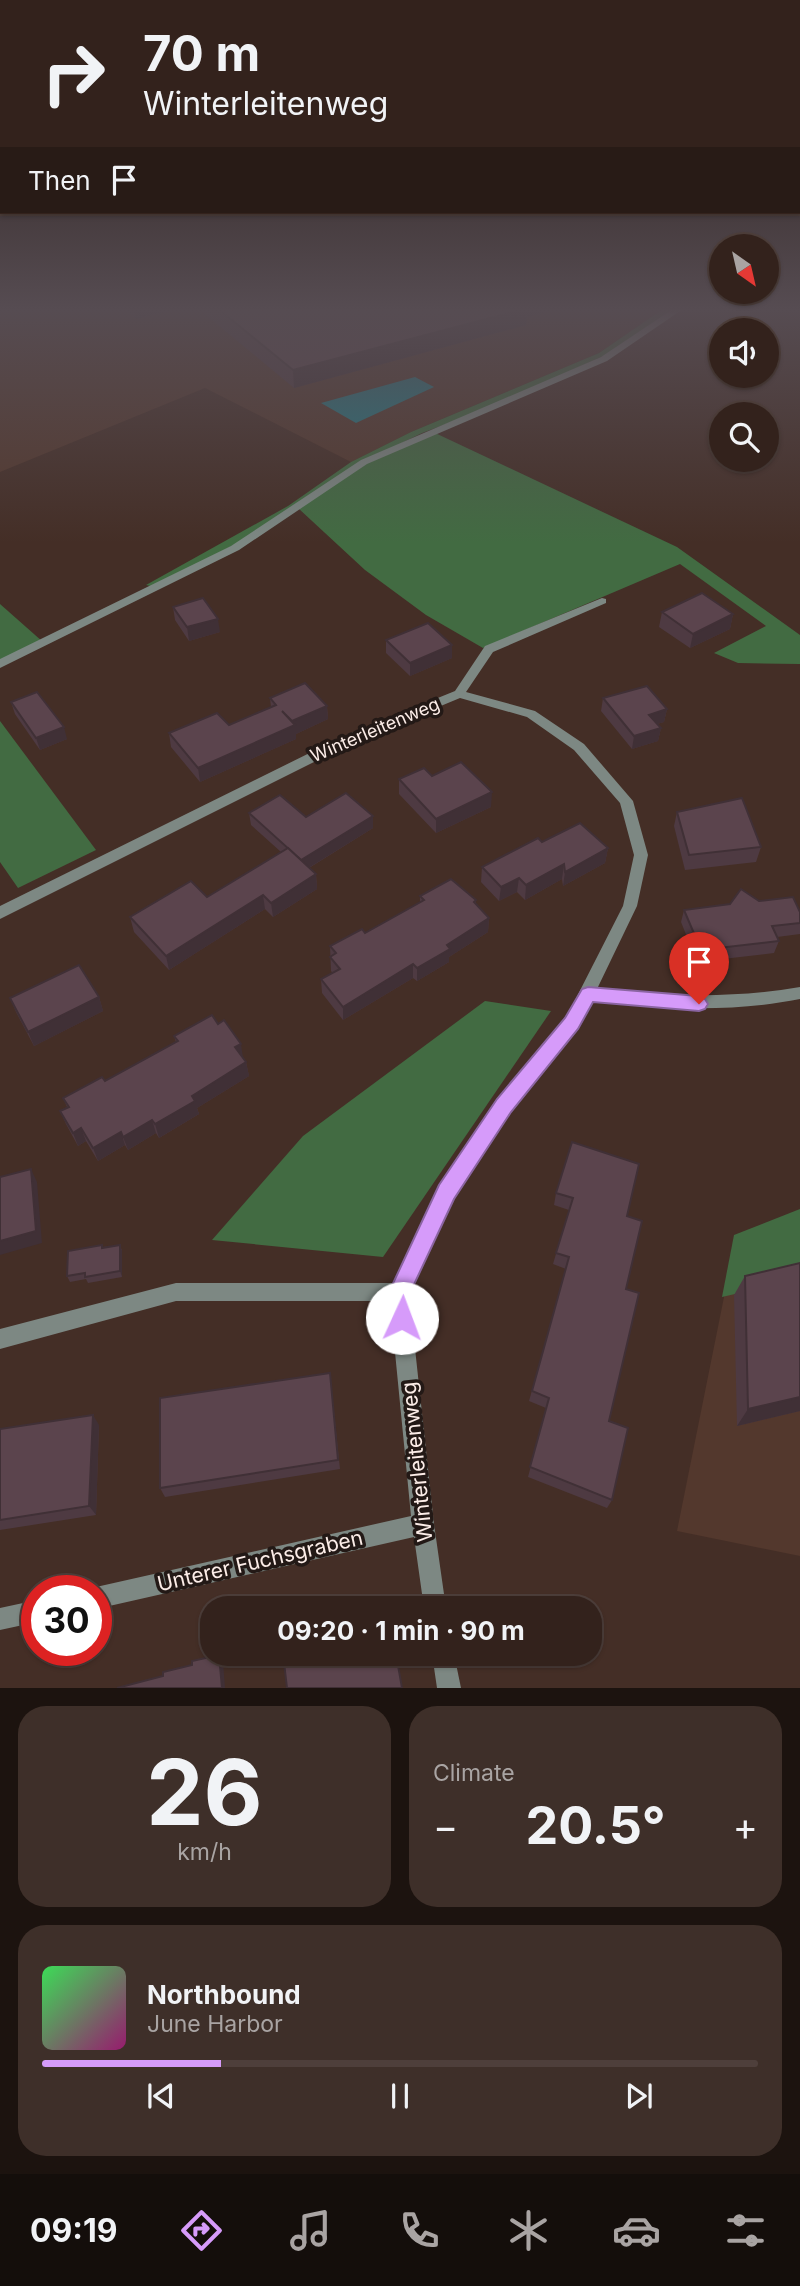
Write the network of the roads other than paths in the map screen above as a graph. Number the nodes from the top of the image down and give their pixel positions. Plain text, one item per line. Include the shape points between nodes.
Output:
1 (542, 386) edge
2 (602, 601) dead end
3 (0, 664) edge
4 (459, 694) junction
5 (0, 913) edge
6 (800, 993) edge
7 (588, 994) junction
8 (399, 1292) junction
9 (0, 1339) edge
10 (423, 1524) junction
11 (112, 1594) edge
12 (433, 1596) edge
13 (21, 1614) edge
14 (0, 1619) edge
15 (445, 1666) edge
16 (449, 1688) edge

1 - 3 street via 364,462 235,548
2 - 4 street via 489,649
4 - 5 street, Winterleitenweg via 348,739
4 - 7 street, Winterleitenweg via 531,714 579,747 626,801 640,855 630,906
6 - 7 street via 718,1004
7 - 8 street, Winterleitenweg via 572,1023 504,1105 446,1192
8 - 9 street via 176,1292
8 - 10 street, Winterleitenweg
10 - 11 street, Unterer Fuchsgraben
10 - 12 street, Winterleitenweg
13 - 14 street
15 - 16 street

